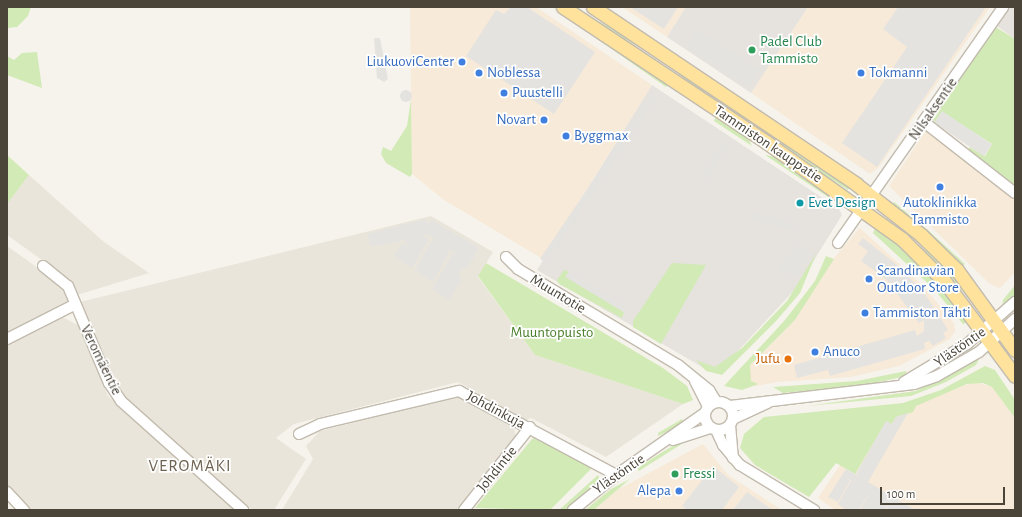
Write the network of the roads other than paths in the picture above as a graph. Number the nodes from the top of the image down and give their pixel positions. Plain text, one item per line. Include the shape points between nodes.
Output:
1 (563, 7) edge
2 (593, 7) edge
3 (1003, 7) edge
4 (924, 122) junction
5 (1015, 192) edge
6 (872, 196) junction
7 (862, 210) junction
8 (838, 243) dead end
9 (506, 257) dead end
10 (43, 266) dead end
11 (1015, 302) edge
12 (74, 305) junction
13 (1015, 319) edge
14 (999, 326) junction
15 (983, 332) junction
16 (7, 339) edge
17 (991, 342) junction
18 (1015, 350) edge
19 (1015, 376) edge
20 (899, 384) junction
21 (774, 400) junction
22 (730, 406) junction
23 (709, 407) junction
24 (731, 422) junction
25 (530, 427) junction
26 (713, 429) junction
27 (299, 434) dead end
28 (668, 442) junction
29 (733, 458) junction
30 (616, 475) junction
31 (7, 492) edge
32 (812, 509) edge
33 (24, 510) edge
34 (243, 510) edge
35 (464, 510) edge
36 (573, 510) edge

1 - 7 main road, Tammiston kauppatie
2 - 6 main road, Tammiston kauppatie
3 - 4 street, Nilsaksentie
4 - 5 street
4 - 6 street, Nilsaksentie
6 - 7 street, Nilsaksentie
6 - 14 main road, Tammiston kauppatie via 939,251
7 - 8 street, Nilsaksentie
7 - 15 main road, Tammiston kauppatie via 902,239 940,277
9 - 23 street, Muuntotie via 518,270 678,365 709,390
10 - 12 street, Veromäentie via 68,286
11 - 14 street, Ylästöntie
12 - 16 street
12 - 34 street, Veromäentie via 109,383 121,401
13 - 14 street, Ylästöntie
14 - 15 street, Ylästöntie
14 - 17 street, Ylästöntie
14 - 18 main road, Tammiston kauppatie
15 - 17 main road, Tammiston kauppatie
15 - 20 street, Ylästöntie
17 - 19 main road, Tammiston kauppatie
17 - 20 street, Ylästöntie via 937,376
20 - 21 street, Ylästöntie
21 - 22 street, Ylästöntie
21 - 24 street, Ylästöntie
22 - 23 street, Ylästöntie
22 - 24 street
23 - 26 street
23 - 28 street, Ylästöntie
24 - 26 street, Ylästöntie
24 - 29 street
25 - 27 street, Johdinkuja via 459,391 320,424
25 - 30 street, Johdinkuja
25 - 35 street, Johdintie
26 - 28 street, Ylästöntie
26 - 29 street
28 - 30 street, Ylästöntie
29 - 32 street
30 - 36 street, Ylästöntie
31 - 33 street

